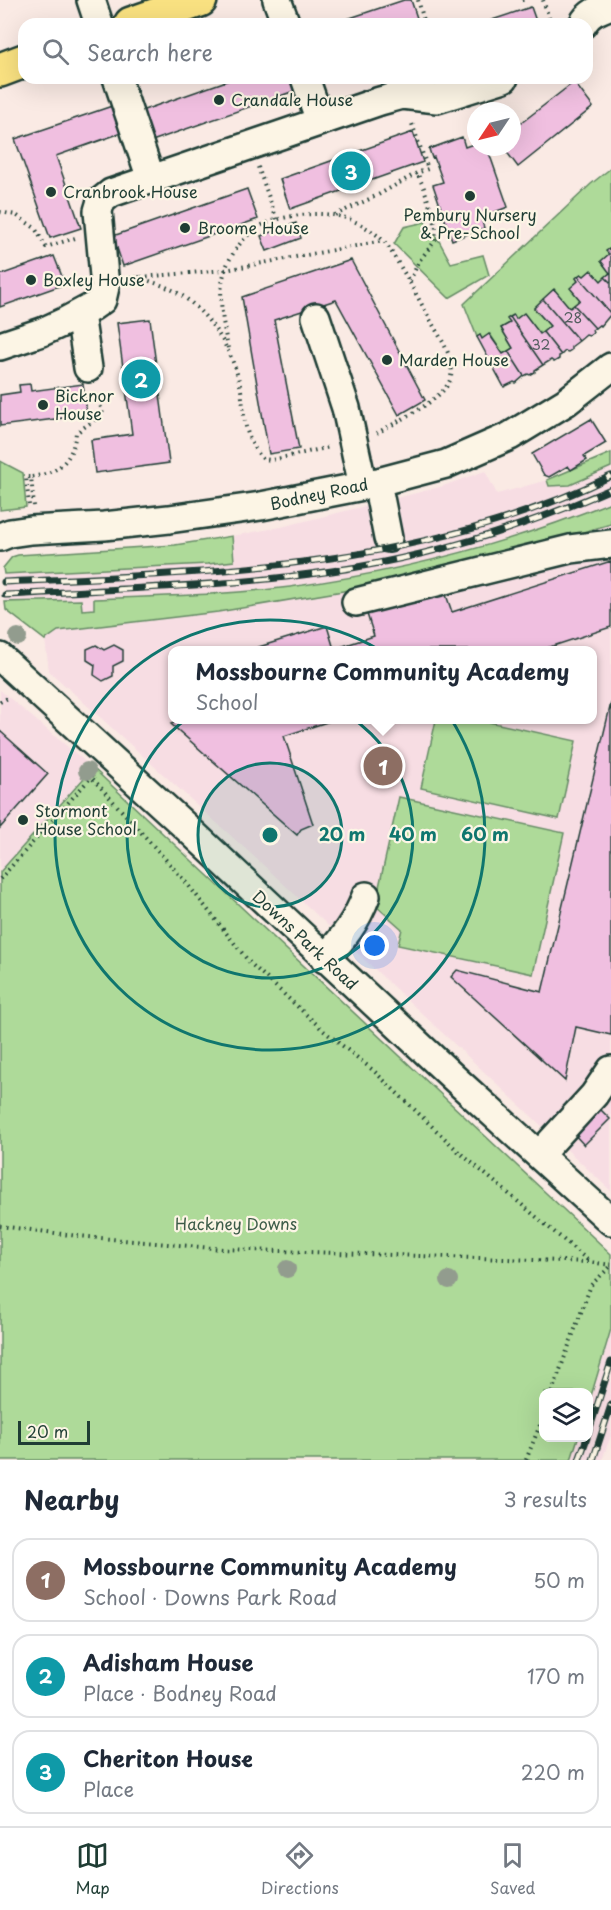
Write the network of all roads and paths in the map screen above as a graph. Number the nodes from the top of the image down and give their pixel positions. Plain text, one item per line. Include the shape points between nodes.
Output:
1 (91, 0) edge
2 (200, 0) edge
3 (277, 0) edge
4 (418, 0) edge
5 (522, 0) edge
6 (527, 0) edge
7 (543, 0) edge
8 (611, 5) edge
9 (97, 18) edge
10 (148, 18) edge
11 (284, 18) edge
12 (423, 18) edge
13 (549, 18) edge
14 (587, 18) edge
15 (18, 63) edge
16 (0, 70) edge
17 (119, 84) edge
18 (307, 84) edge
19 (485, 84) edge
20 (402, 95) junction
21 (320, 121) junction
22 (250, 144) junction
23 (417, 172) junction
24 (151, 179) junction
25 (0, 212) edge
26 (335, 215) junction
27 (277, 220) junction
28 (99, 231) junction
29 (384, 241) junction
30 (225, 270) junction
31 (138, 277) junction
32 (105, 280) junction
33 (410, 281) junction
34 (80, 314) junction
35 (316, 317) dead end
36 (0, 345) edge
37 (228, 348) junction
38 (611, 367) edge
39 (88, 368) joint
40 (354, 441) junction
41 (303, 453) dead end
42 (370, 484) junction
43 (32, 507) dead end
44 (0, 537) edge
45 (388, 538) dead end
46 (611, 544) edge
47 (356, 602) dead end
48 (0, 657) edge
49 (109, 757) junction
50 (91, 777) junction
51 (0, 879) edge
52 (366, 896) dead end
53 (325, 959) junction
54 (611, 1070) edge
55 (539, 1155) junction
56 (611, 1221) edge
57 (0, 1226) edge
58 (590, 1262) junction
59 (611, 1265) edge
60 (553, 1388) edge
61 (539, 1425) edge
62 (526, 1460) edge

1 - 9 street
2 - 10 main road
3 - 11 street
4 - 12 path
5 - 6 path
7 - 13 path
8 - 14 street
15 - 16 main road
17 - 24 street
18 - 21 street
19 - 20 street via 437,99
20 - 21 street
20 - 23 path via 428,169
21 - 22 street
22 - 24 street
22 - 27 path
23 - 26 path
23 - 33 path via 436,226 435,241
24 - 28 street via 111,193 101,201
25 - 28 path via 16,215 35,228 45,247
26 - 27 path via 308,214
26 - 29 path via 365,226
27 - 30 path via 257,228 234,251
28 - 32 street
29 - 30 path
29 - 33 path
30 - 31 path
30 - 37 path via 221,290
31 - 32 path
31 - 37 path via 188,299
32 - 34 street via 102,300
33 - 40 path via 446,349 452,365 450,381 439,396 376,434
34 - 36 street via 42,332
34 - 39 street
35 - 40 street
37 - 41 path via 253,449 263,459 272,460
38 - 42 street, Bodney Road via 566,402 510,436 446,464
39 - 43 path via 103,414 76,433 71,454 60,466 46,475 31,477
40 - 42 street
42 - 44 street, Bodney Road via 200,516 32,530
42 - 45 street
46 - 47 street via 570,549
48 - 49 street, Downs Park Road
49 - 50 path
49 - 53 street, Downs Park Road
50 - 51 path
50 - 58 path via 185,881 250,963 374,1071 459,1152
52 - 53 street via 358,916
53 - 55 street, Downs Park Road
54 - 55 street via 594,1095
55 - 56 street, Downs Park Road
57 - 58 path via 223,1249
58 - 59 path
59 - 60 path via 591,1285
61 - 62 path

